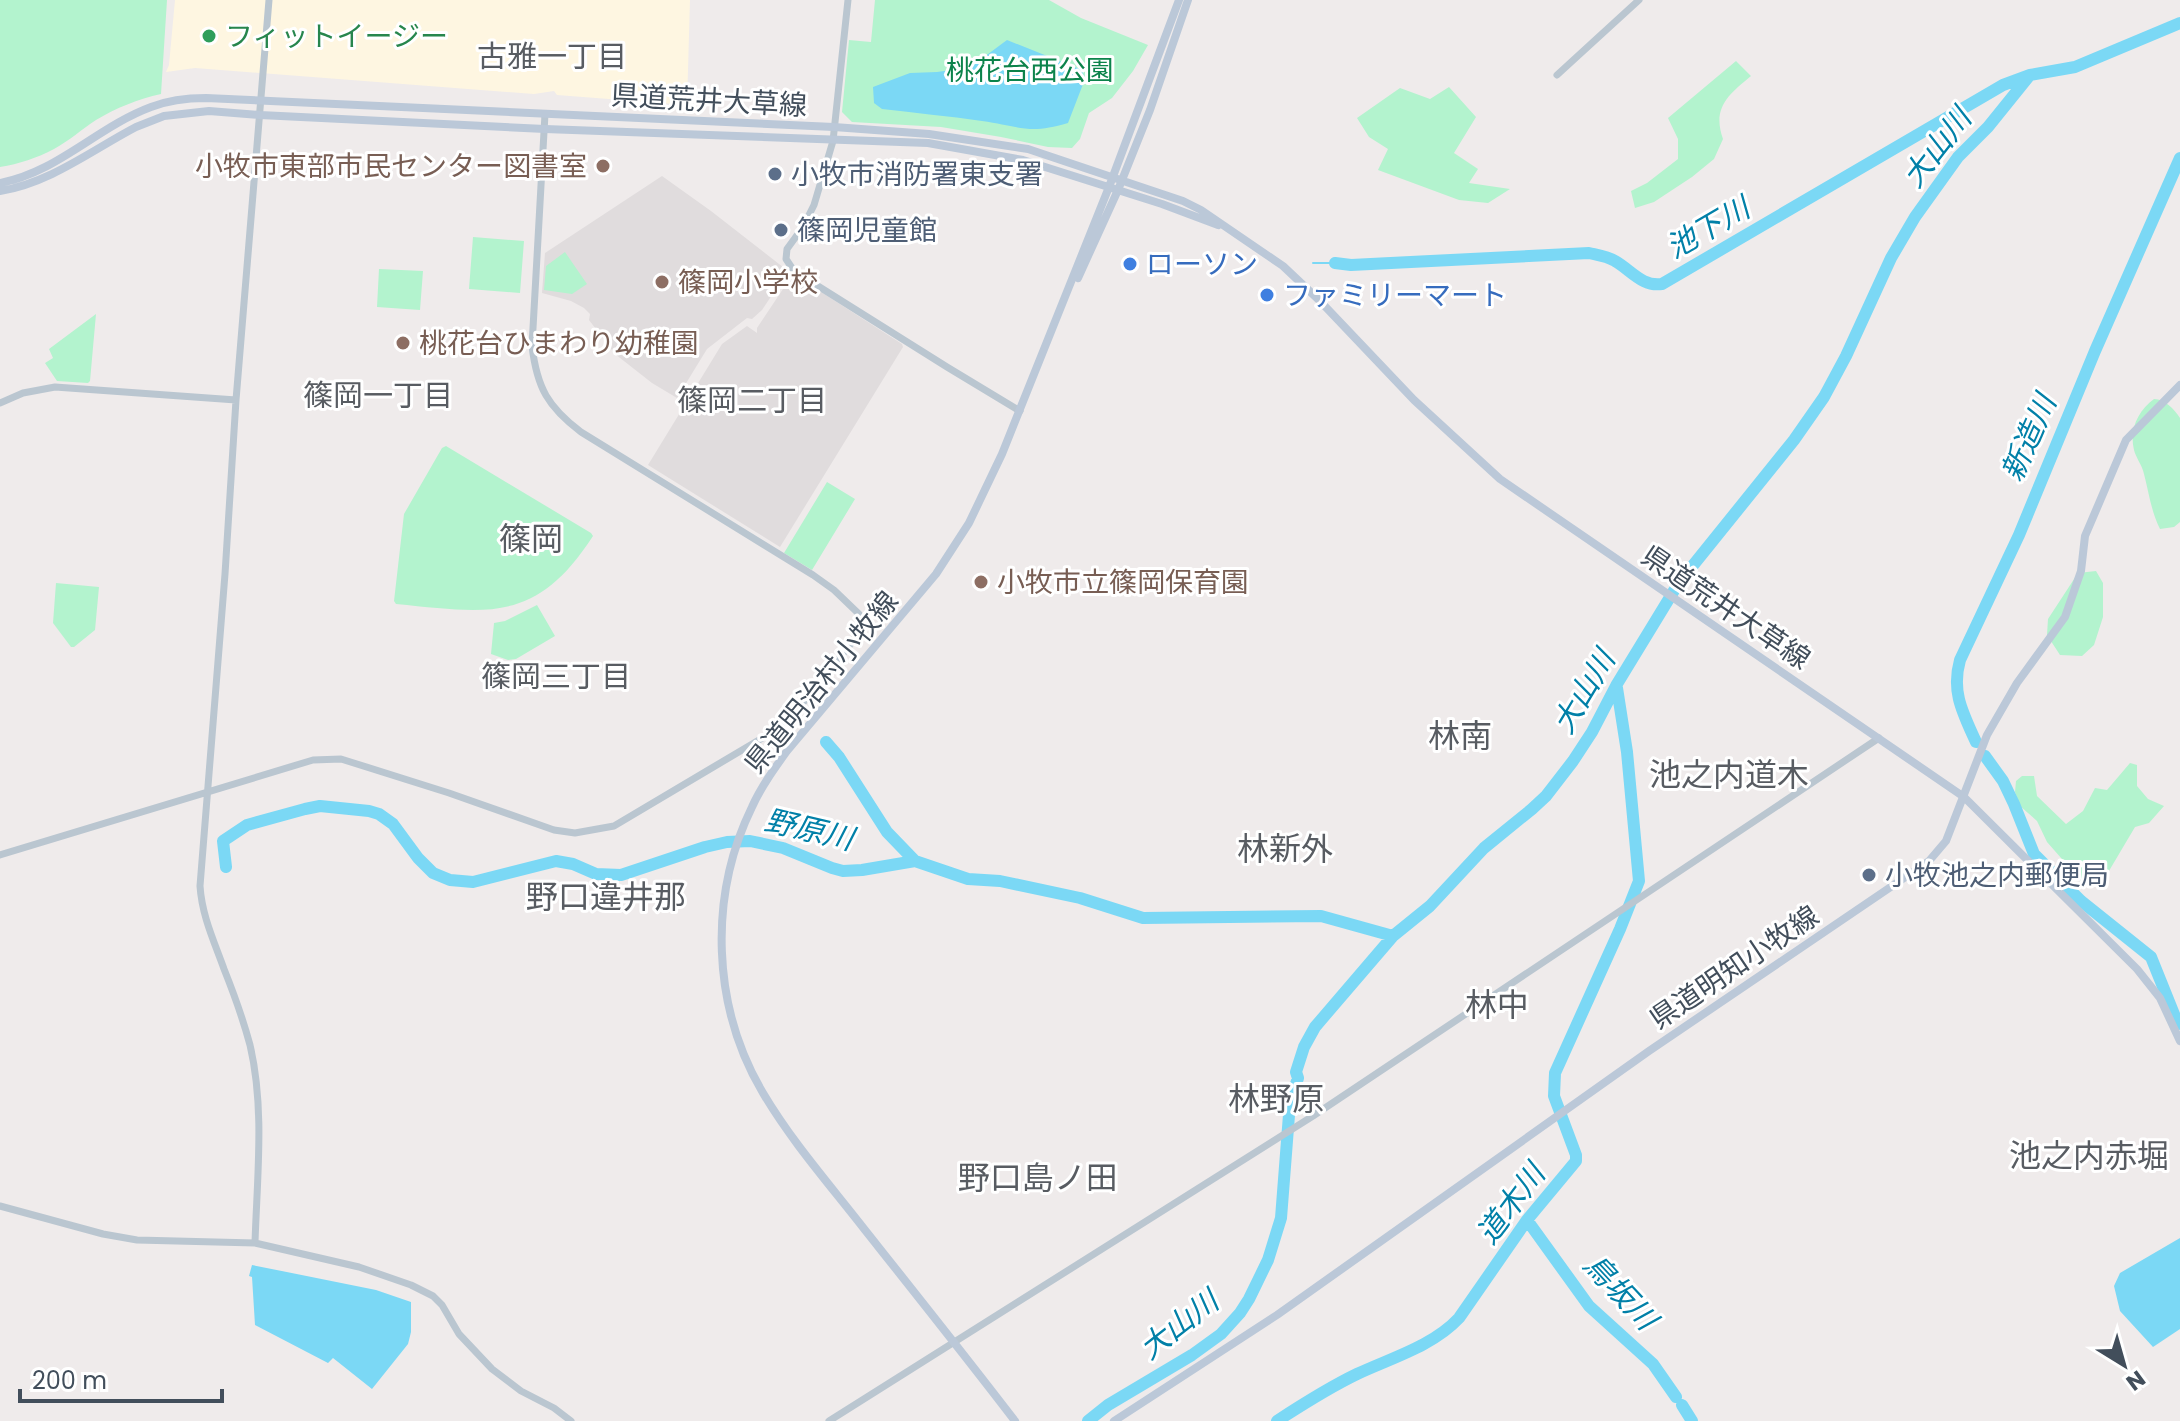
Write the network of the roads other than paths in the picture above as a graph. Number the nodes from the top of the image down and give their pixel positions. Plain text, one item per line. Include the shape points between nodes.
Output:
1 (269, 0) edge
2 (848, 0) edge
3 (1179, 0) edge
4 (1188, 0) edge
5 (1639, 0) edge
6 (1557, 75) dead end
7 (261, 101) junction
8 (545, 114) junction
9 (260, 115) junction
10 (834, 127) junction
11 (545, 129) junction
12 (833, 141) junction
13 (1118, 178) junction
14 (0, 183) edge
15 (1114, 189) junction
16 (0, 191) edge
17 (1226, 228) junction
18 (2180, 385) edge
19 (236, 400) junction
20 (0, 403) edge
21 (1020, 411) junction
22 (1879, 738) junction
23 (208, 793) junction
24 (1964, 797) junction
25 (0, 855) edge
26 (2180, 1041) edge
27 (0, 1206) edge
28 (255, 1243) junction
29 (954, 1342) junction
30 (571, 1421) edge
31 (829, 1421) edge
32 (1015, 1421) edge
33 (1114, 1421) edge

1 - 7 street
2 - 10 street
3 - 13 main road, 県道明治村小牧線
4 - 13 main road, 県道明治村小牧線 via 1150,110
5 - 6 street
7 - 8 main road, 県道荒井大草線
7 - 9 street
7 - 14 main road, 県道荒井大草線 via 206,98 162,103 130,116 58,161
8 - 10 main road, 県道荒井大草線
8 - 11 street
9 - 11 main road, 県道荒井大草線
9 - 16 main road, 県道荒井大草線 via 209,111 164,116 45,178
9 - 19 street
10 - 12 street
10 - 13 main road, 県道荒井大草線 via 1028,149
11 - 12 main road, 県道荒井大草線
11 - 23 street via 532,346 543,394 581,432 834,590 859,614 861,626 780,727 626,820 597,830 554,830 341,759 295,764
12 - 15 main road, 県道荒井大草線 via 928,143 1023,160
12 - 21 street via 814,205 787,249 788,264
13 - 15 main road, 県道明治村小牧線
13 - 17 main road, 県道荒井大草線 via 1192,205
15 - 17 main road, 県道荒井大草線
15 - 21 main road, 県道明治村小牧線
17 - 22 main road, 県道荒井大草線 via 1283,266 1500,479
18 - 24 main road, 県道明知小牧線 via 2126,440 2085,536 2081,571 2065,617 1987,735
19 - 20 street via 55,387
19 - 23 street
21 - 29 main road, 県道明治村小牧線 via 954,549 769,776 738,841 722,912 724,980 752,1073 795,1140
22 - 24 main road, 県道荒井大草線
22 - 29 street via 1299,1125
23 - 25 street
23 - 28 street via 201,906 241,1013 256,1082
24 - 26 main road, 県道荒井大草線 via 2137,969 2160,998
24 - 33 main road, 県道明知小牧線 via 1946,841 1929,861 1277,1315
27 - 28 street via 137,1240
28 - 30 street via 359,1267 423,1289 492,1369
29 - 31 street
29 - 32 main road, 県道明治村小牧線

